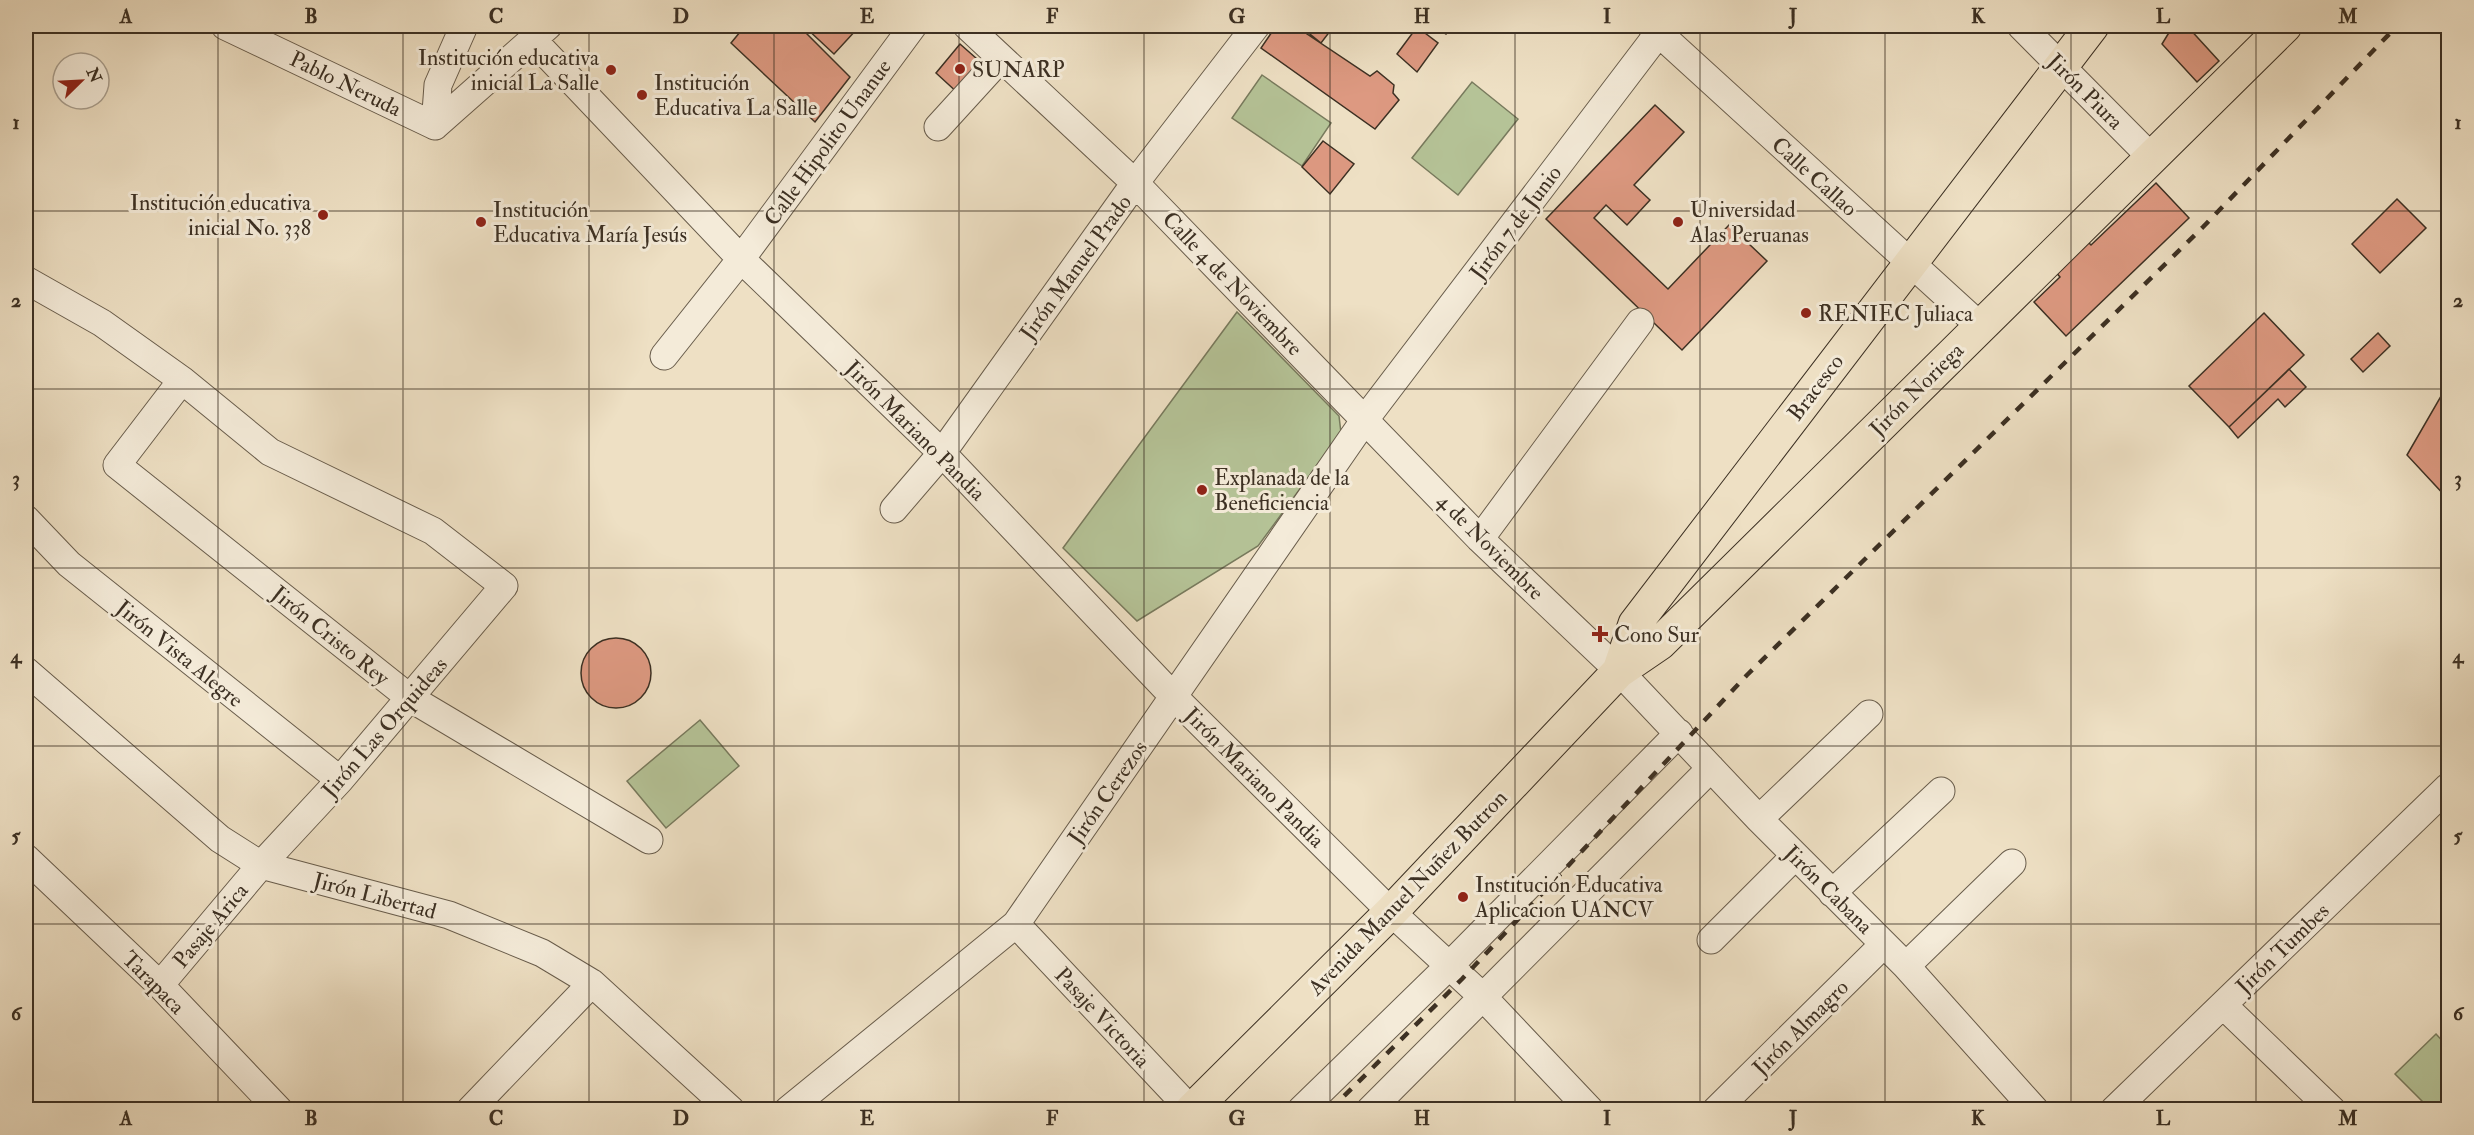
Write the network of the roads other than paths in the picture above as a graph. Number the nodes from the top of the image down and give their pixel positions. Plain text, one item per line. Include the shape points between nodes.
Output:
1 (225, 26) edge
2 (464, 26) edge
3 (913, 26) edge
4 (967, 26) edge
5 (1256, 26) edge
6 (2021, 26) edge
7 (2092, 26) edge
8 (2285, 26) edge
9 (1658, 28) edge
10 (540, 33) edge
11 (1000, 58) junction
12 (2061, 66) junction
13 (435, 126) junction
14 (938, 127) dead end
15 (2151, 157) junction
16 (1135, 183) junction
17 (741, 259) junction
18 (1910, 263) junction
19 (26, 279) edge
20 (1640, 322) dead end
21 (1980, 326) junction
22 (664, 356) dead end
23 (182, 380) junction
24 (1366, 418) junction
25 (942, 453) junction
26 (894, 509) dead end
27 (26, 519) edge
28 (1480, 539) junction
29 (26, 671) edge
30 (1619, 671) junction
31 (1173, 696) junction
32 (410, 698) junction
33 (1869, 714) dead end
34 (1679, 734) junction
35 (1711, 768) junction
36 (340, 780) junction
37 (2448, 787) edge
38 (1941, 791) dead end
39 (1759, 819) junction
40 (649, 840) dead end
41 (1795, 856) junction
42 (26, 858) edge
43 (2012, 863) dead end
44 (261, 865) junction
45 (1832, 893) junction
46 (1390, 912) junction
47 (1016, 924) junction
48 (1711, 940) dead end
49 (1884, 944) junction
50 (1449, 966) junction
51 (1906, 966) junction
52 (592, 983) junction
53 (160, 986) junction
54 (1483, 997) junction
55 (2223, 1005) junction
56 (279, 1110) edge
57 (470, 1110) edge
58 (731, 1110) edge
59 (788, 1110) edge
60 (1191, 1110) edge
61 (1301, 1110) edge
62 (1370, 1110) edge
63 (1590, 1110) edge
64 (1716, 1110) edge
65 (2035, 1110) edge
66 (2114, 1110) edge
67 (2332, 1110) edge

1 - 13 street, Pablo Neruda
2 - 13 street via 438,86
3 - 17 street, Calle Hipolito Unanue
4 - 11 street, Calle 4 de Noviembre
5 - 16 street, Jirón Manuel Prado
6 - 12 street, Jirón Piura
7 - 12 main road, Bracesco
8 - 15 main road, Jirón Noriega
9 - 18 street, Calle Callao
9 - 24 street, Jirón 7 de Junio
10 - 13 street, Jirón Mariano Pandia
10 - 17 street, Jirón Mariano Pandia
11 - 14 street
11 - 16 street, Calle 4 de Noviembre
12 - 15 street, Jirón Piura
12 - 18 main road, Bracesco
15 - 21 main road, Jirón Noriega
16 - 24 street, Calle 4 de Noviembre
16 - 25 street, Jirón Manuel Prado
17 - 22 street, Calle Hipolito Unanue
17 - 25 street, Jirón Mariano Pandia
18 - 21 street, Calle Callao
18 - 30 main road, Bracesco via 1635,624
19 - 23 street via 102,323
20 - 28 street
21 - 30 main road, Jirón Noriega via 1660,643
23 - 32 street, Jirón Cristo Rey via 117,465
23 - 32 street, Jirón Las Orquideas via 270,452 433,531 504,586
24 - 28 street, 4 de Noviembre
24 - 31 street, Jirón Cerezos
25 - 26 street, Jirón Manuel Prado
25 - 31 street, Jirón Mariano Pandia
27 - 36 street, Jirón Vista Alegre via 69,564
28 - 30 street, 4 de Noviembre
29 - 44 street, Jirón Libertad via 220,839
30 - 34 street, Jirón Cabana
30 - 46 main road, Avenida Manuel Nuñez Butron
31 - 46 street, Jirón Mariano Pandia
31 - 47 street, Jirón Cerezos
32 - 36 street, Jirón Las Orquideas
32 - 40 street, Jirón Cristo Rey
33 - 39 street
34 - 35 street, Jirón Cabana
34 - 50 street
35 - 39 street, Jirón Cabana
35 - 54 street
36 - 44 street, Jirón Las Orquideas
37 - 55 street, Jirón Tumbes
38 - 45 street
39 - 41 street, Jirón Cabana
41 - 45 street, Jirón Cabana
41 - 48 street
42 - 53 street, Tarapaca
43 - 51 street
44 - 52 street, Jirón Libertad via 449,915 542,953
44 - 53 street, Pasaje Arica
45 - 49 street, Jirón Cabana
46 - 50 street, Jirón Mariano Pandia
46 - 60 main road, Avenida Manuel Nuñez Butron
47 - 59 street, Jirón Cerezos
47 - 60 street, Pasaje Victoria
49 - 51 street, Jirón Cabana
49 - 64 street, Jirón Almagro
50 - 54 street, Jirón Mariano Pandia
50 - 61 street
51 - 65 street, Jirón Cabana
52 - 57 street
52 - 58 street, Jirón Libertad
53 - 56 street, Tarapaca
54 - 62 street
54 - 63 street, Jirón Mariano Pandia
55 - 66 street, Jirón Tumbes
55 - 67 street

